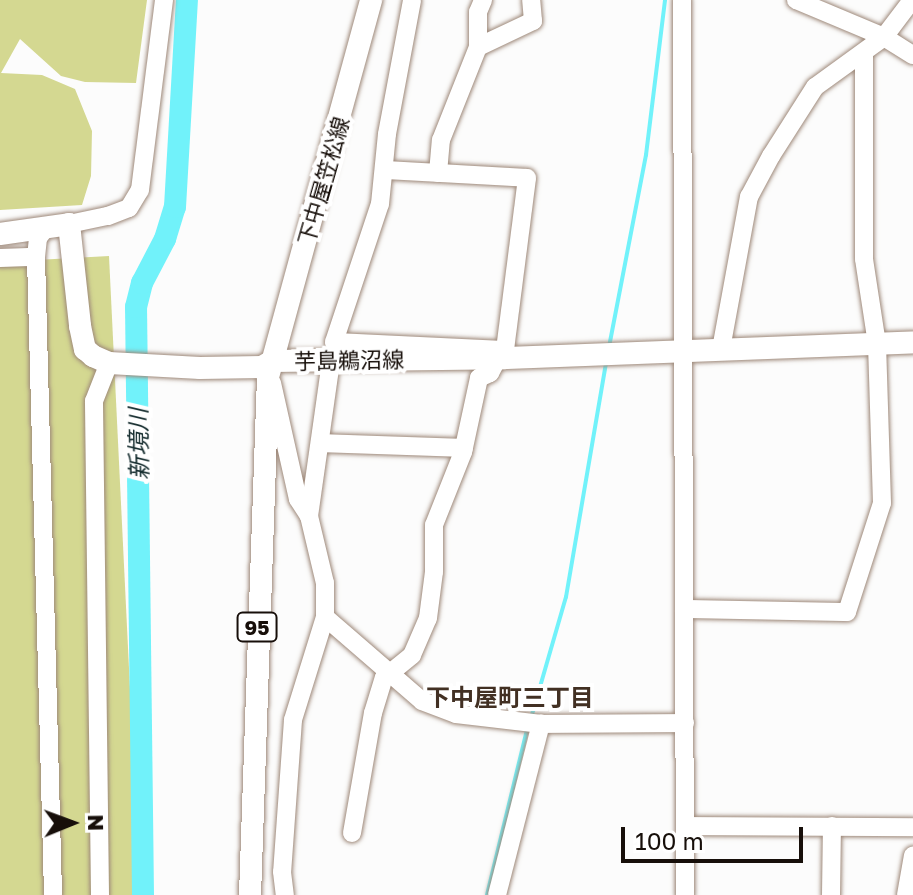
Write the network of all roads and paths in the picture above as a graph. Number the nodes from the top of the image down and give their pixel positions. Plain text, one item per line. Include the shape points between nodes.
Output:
1 (164, 0) edge
2 (371, 0) edge
3 (412, 0) edge
4 (483, 0) edge
5 (531, 0) edge
6 (682, 0) edge
7 (796, 0) edge
8 (912, 0) edge
9 (884, 37) junction
10 (478, 47) junction
11 (864, 52) junction
12 (913, 55) edge
13 (386, 170) junction
14 (438, 173) junction
15 (69, 224) junction
16 (45, 229) junction
17 (0, 234) edge
18 (36, 257) junction
19 (0, 258) edge
20 (913, 342) edge
21 (877, 344) junction
22 (721, 349) junction
23 (683, 351) junction
24 (503, 355) junction
25 (109, 363) junction
26 (270, 369) junction
27 (330, 369) dead end
28 (320, 443) junction
29 (464, 448) junction
30 (309, 516) junction
31 (684, 609) junction
32 (325, 617) junction
33 (393, 672) junction
34 (535, 722) junction
35 (685, 723) junction
36 (686, 826) junction
37 (832, 826) junction
38 (913, 827) edge
39 (352, 833) dead end
40 (913, 856) edge
41 (53, 895) edge
42 (100, 895) edge
43 (250, 895) edge
44 (285, 895) edge
45 (497, 895) edge
46 (685, 895) edge
47 (831, 895) edge
48 (906, 895) edge

1 - 15 street via 140,190 129,208
2 - 26 main road, 下中屋笠松線
3 - 13 street via 387,134
4 - 10 street
5 - 10 street via 533,21
6 - 23 street
7 - 9 street
8 - 9 street
9 - 11 street
9 - 12 street
10 - 14 street via 441,140
11 - 21 street via 864,259
11 - 22 street via 815,87 749,197
13 - 14 street
13 - 24 street via 380,204 334,342
14 - 24 street via 527,178
15 - 16 main road
15 - 25 main road via 85,349
16 - 17 main road
16 - 18 street
18 - 19 street
18 - 41 street
20 - 21 main road, 芋島鵜沼線
21 - 22 main road, 芋島鵜沼線
21 - 31 street via 882,503 847,612
22 - 23 main road, 芋島鵜沼線
23 - 24 main road, 芋島鵜沼線
23 - 31 street
24 - 26 main road, 芋島鵜沼線
24 - 29 street via 490,373 479,378
25 - 26 main road
25 - 42 street via 94,401
26 - 30 street via 298,499
26 - 43 main road, 芋島鵜沼線 / 95
27 - 28 street
28 - 29 street
28 - 30 street
29 - 33 street via 434,525 428,618 412,655
30 - 32 street via 323,571
31 - 35 street
32 - 33 street
32 - 44 street via 293,720 282,872
33 - 34 street via 422,701 456,714
33 - 39 street via 384,678 373,713
34 - 35 street
34 - 45 street
35 - 36 street
36 - 37 street
36 - 46 street
37 - 38 street
37 - 47 street
40 - 48 street

